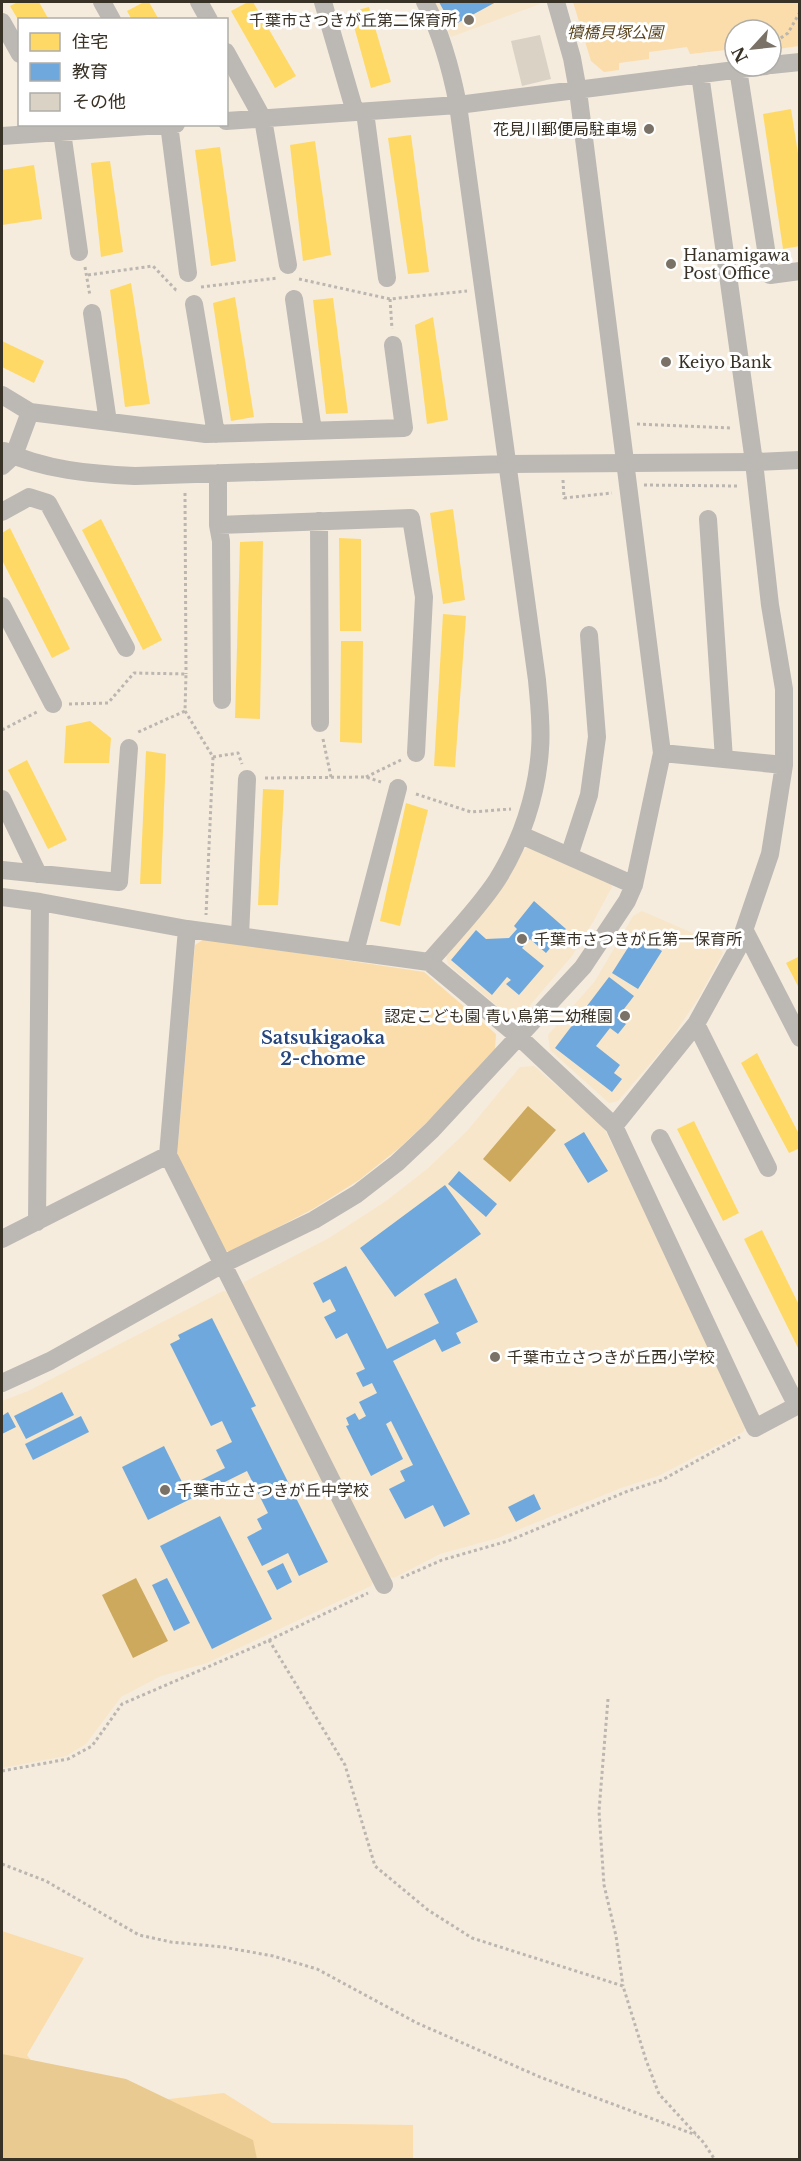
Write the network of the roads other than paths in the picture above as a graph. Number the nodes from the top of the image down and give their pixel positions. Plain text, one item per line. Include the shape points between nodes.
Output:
1 (102, 2) edge
2 (199, 2) edge
3 (323, 2) edge
4 (425, 2) edge
5 (556, 2) edge
6 (111, 18) edge
7 (208, 18) edge
8 (2, 22) edge
9 (18, 50) edge
10 (228, 56) edge
11 (800, 62) edge
12 (783, 64) edge
13 (723, 71) edge
14 (699, 74) junction
15 (739, 78) edge
16 (579, 91) junction
17 (458, 105) junction
18 (360, 112) junction
19 (263, 119) junction
20 (228, 121) edge
21 (133, 126) edge
22 (169, 126) edge
23 (60, 128) edge
24 (2, 136) edge
25 (79, 252) road end
26 (288, 265) dead end
27 (800, 271) edge
28 (188, 273) dead end
29 (387, 278) road end
30 (294, 299) dead end
31 (194, 304) dead end
32 (92, 313) road end
33 (393, 345) road end
34 (2, 395) edge
35 (30, 412) junction
36 (108, 422) junction
37 (313, 431) junction
38 (216, 434) junction
39 (6, 457) edge
40 (800, 460) edge
41 (754, 462) junction
42 (506, 464) junction
43 (218, 473) junction
44 (2, 512) edge
45 (708, 519) dead end
46 (319, 521) junction
47 (219, 525) junction
48 (2, 606) edge
49 (589, 635) dead end
50 (126, 648) dead end
51 (792, 687) edge
52 (222, 700) dead end
53 (53, 704) road end
54 (320, 723) road end
55 (129, 748) road end
56 (416, 753) road end
57 (662, 753) junction
58 (724, 759) junction
59 (784, 765) junction
60 (247, 778) road end
61 (398, 788) road end
62 (2, 799) edge
63 (521, 835) junction
64 (569, 856) junction
65 (2, 870) edge
66 (39, 874) junction
67 (634, 885) junction
68 (2, 897) edge
69 (40, 902) junction
70 (187, 929) junction
71 (745, 931) junction
72 (240, 936) junction
73 (355, 952) junction
74 (429, 962) junction
75 (696, 1024) junction
76 (518, 1036) junction
77 (800, 1038) edge
78 (614, 1126) junction
79 (660, 1138) dead end
80 (168, 1155) junction
81 (768, 1168) dead end
82 (37, 1222) junction
83 (2, 1239) edge
84 (223, 1264) junction
85 (2, 1383) edge
86 (798, 1405) edge
87 (384, 1585) dead end

1 - 6 street
2 - 7 street
3 - 18 street
4 - 17 street via 451,68
5 - 16 street
8 - 9 street
10 - 19 street
11 - 12 street
13 - 14 street
14 - 16 street
14 - 41 street
15 - 27 street via 770,274
16 - 17 street
16 - 57 street
17 - 18 street
17 - 42 street
18 - 19 street
18 - 29 street
19 - 20 street
19 - 26 street
21 - 23 street
22 - 28 street
23 - 24 street
23 - 25 street
30 - 37 street
31 - 38 street
32 - 36 street
33 - 37 street via 404,428
34 - 35 street
35 - 36 street
35 - 39 street
36 - 38 street
37 - 38 street
39 - 43 street via 97,474
40 - 41 street
41 - 42 street, bridge
41 - 51 street via 770,605
42 - 43 street
42 - 63 street via 540,716 540,750
43 - 47 street
44 - 50 street via 29,498 48,503
45 - 58 street
46 - 47 street
46 - 54 street
46 - 56 street via 411,518 424,597
47 - 52 street
48 - 53 street
49 - 64 street via 597,737 589,795
51 - 59 street
55 - 66 street via 119,882
57 - 58 street
57 - 67 street
58 - 59 street
59 - 71 street via 770,854
60 - 72 street
61 - 73 street
62 - 66 street
63 - 64 street
63 - 74 street via 496,881
64 - 67 street
65 - 66 street
67 - 76 street via 583,967
68 - 69 street
69 - 70 street
69 - 82 street
70 - 72 street
70 - 80 street
71 - 75 street
71 - 77 street
72 - 73 street
73 - 74 street
74 - 76 street
75 - 78 street
75 - 81 street
76 - 78 street
76 - 84 street via 432,1130 357,1194 314,1220
78 - 86 street via 755,1428
79 - 86 street
80 - 82 street
80 - 84 street
82 - 83 street
84 - 85 street via 50,1361
84 - 87 street

